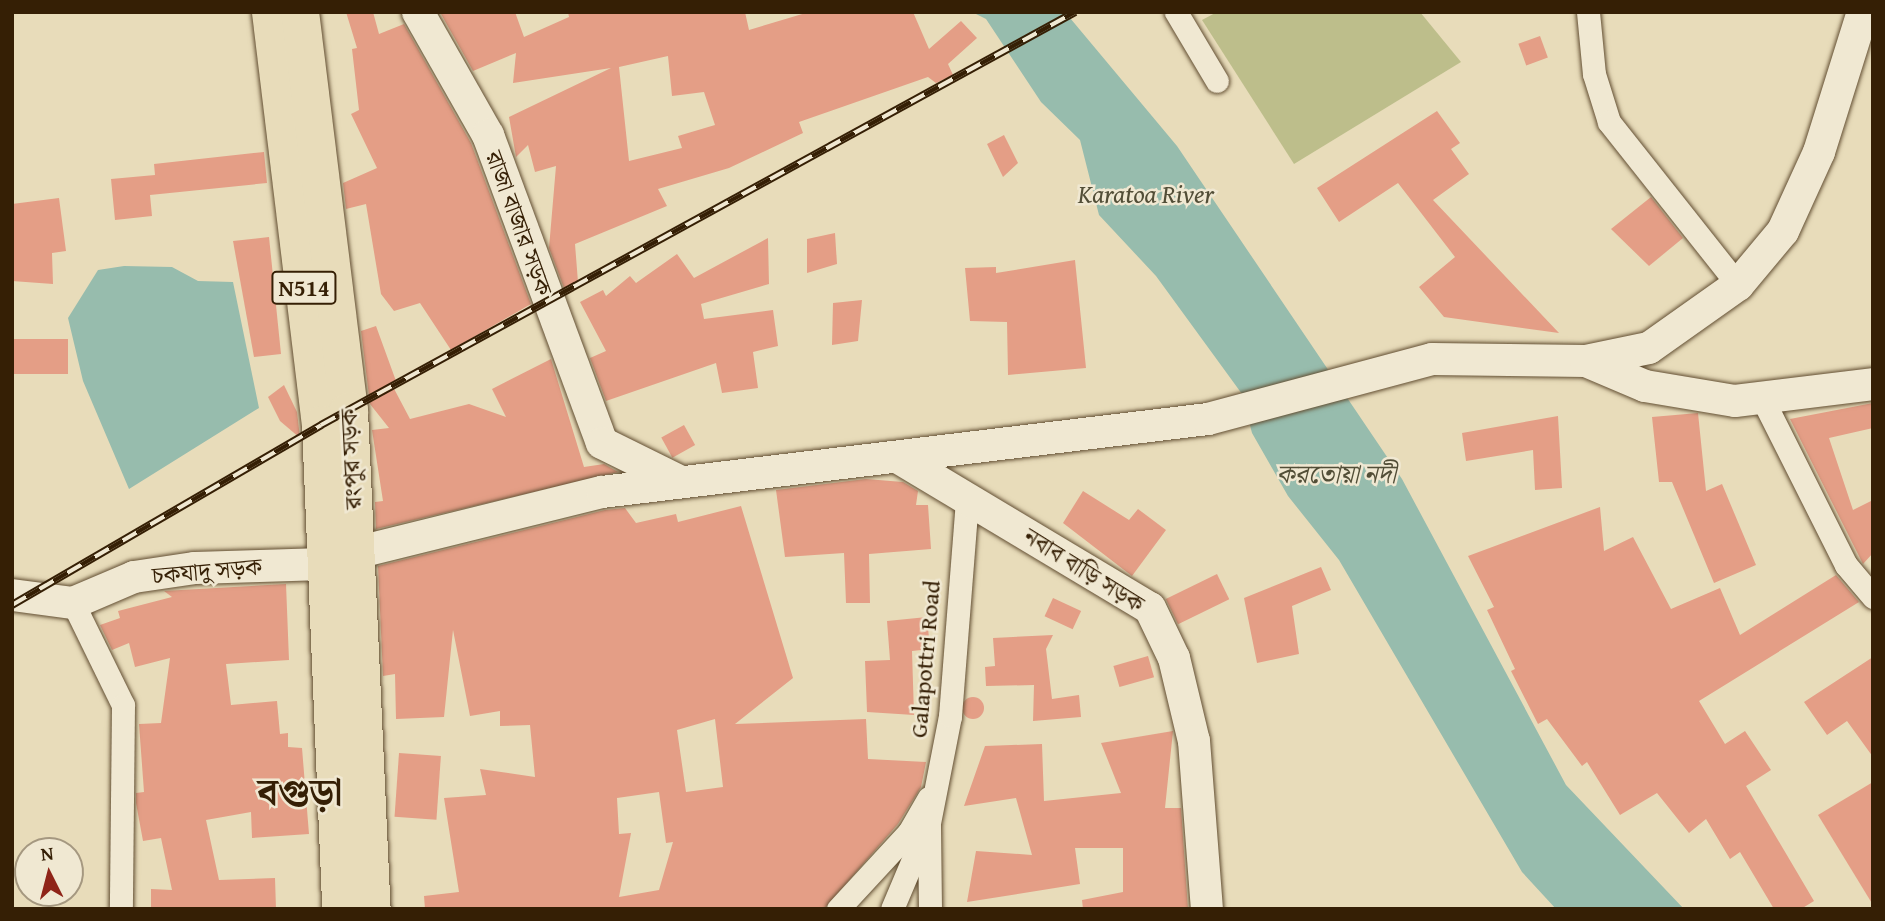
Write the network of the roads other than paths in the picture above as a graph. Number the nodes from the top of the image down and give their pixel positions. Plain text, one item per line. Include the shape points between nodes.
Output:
1 (271, 12) edge
2 (300, 12) edge
3 (418, 12) edge
4 (1176, 12) edge
5 (1588, 12) edge
6 (1863, 12) edge
7 (1217, 81) dead end
8 (1738, 285) junction
9 (1586, 362) junction
10 (1873, 384) edge
11 (1762, 398) junction
12 (602, 443) junction
13 (900, 458) junction
14 (681, 481) junction
15 (578, 498) junction
16 (967, 498) junction
17 (339, 558) junction
18 (12, 595) edge
19 (1873, 597) edge
20 (73, 603) junction
21 (936, 786) junction
22 (929, 823) junction
23 (121, 909) edge
24 (341, 909) edge
25 (372, 909) edge
26 (838, 909) edge
27 (892, 909) edge
28 (930, 909) edge
29 (1207, 909) edge

1 - 17 highway, রংপুর সড়ক / N514
2 - 17 highway, রংপুর সড়ক / N514 via 349,411
3 - 12 main road, রাজা বাজার সড়ক via 488,135
4 - 7 street
5 - 8 street via 1594,74 1609,122
6 - 8 main road via 1819,152 1793,208
8 - 9 main road via 1649,348
9 - 11 main road via 1645,386 1735,401
9 - 13 main road, চকযাদু সড়ক via 1432,359 1208,419
10 - 11 main road
11 - 19 street via 1846,565
12 - 14 main road
12 - 15 main road via 592,478
13 - 14 main road, চকযাদু সড়ক
13 - 16 main road, নবাব বাড়ি সড়ক
14 - 15 main road, চকযাদু সড়ক
15 - 17 main road, চকযাদু সড়ক
16 - 21 street, Galapottri Road via 950,716
16 - 29 main road, নবাব বাড়ি সড়ক via 1150,608 1174,658 1194,741
17 - 20 main road, চকযাদু সড়ক via 134,577
17 - 24 highway, রংপুর সড়ক
17 - 25 highway, রংপুর সড়ক / N514
18 - 20 main road
20 - 23 street via 123,705
21 - 22 street, Galapottri Road
21 - 26 street via 908,832
22 - 27 street
22 - 28 street

